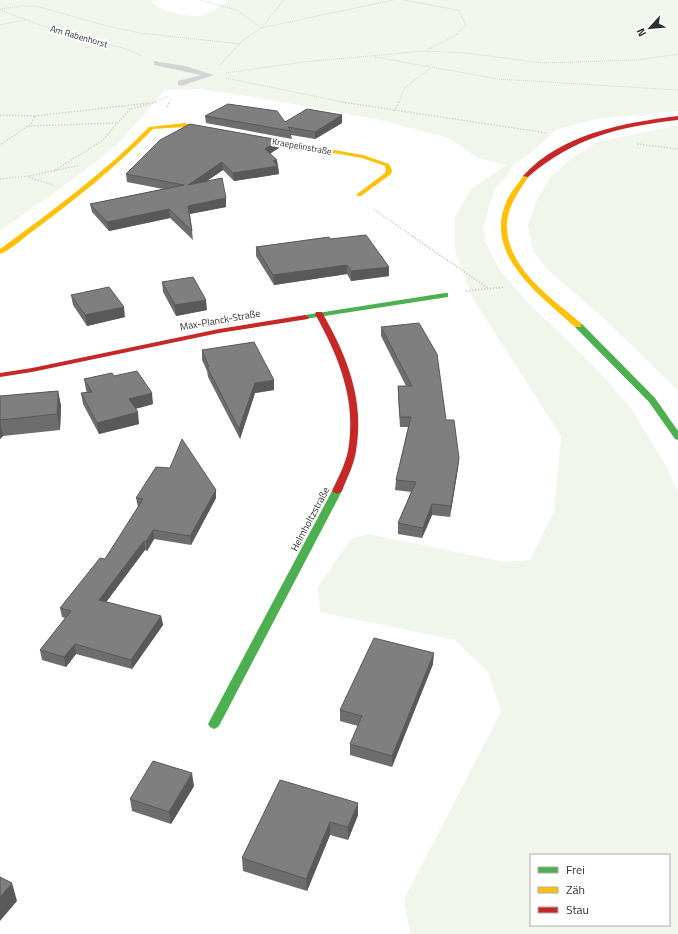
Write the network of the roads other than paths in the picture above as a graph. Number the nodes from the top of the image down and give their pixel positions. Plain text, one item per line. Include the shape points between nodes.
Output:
1 (157, 63) road end
2 (181, 83) dead end
3 (678, 118) edge
4 (224, 132) edge
5 (239, 135) edge
6 (359, 195) road end
7 (0, 252) edge
8 (445, 295) road end
9 (319, 314) junction
10 (0, 374) edge
11 (678, 437) edge
12 (214, 724) dead end

1 - 2 lane via 210,75
3 - 11 street via 637,123 582,138 554,153 533,169 512,193 505,208 503,227 506,245 516,264 534,285 577,324 651,400
4 - 7 street via 185,125 151,128 130,151 98,179
5 - 6 street, Kraepelinstraße via 363,157 387,165 388,174
8 - 9 street, Max-Planck-Straße
9 - 10 street, Max-Planck-Straße
9 - 12 street, Helmholtzstraße via 338,344 349,375 356,413 352,452 338,491

